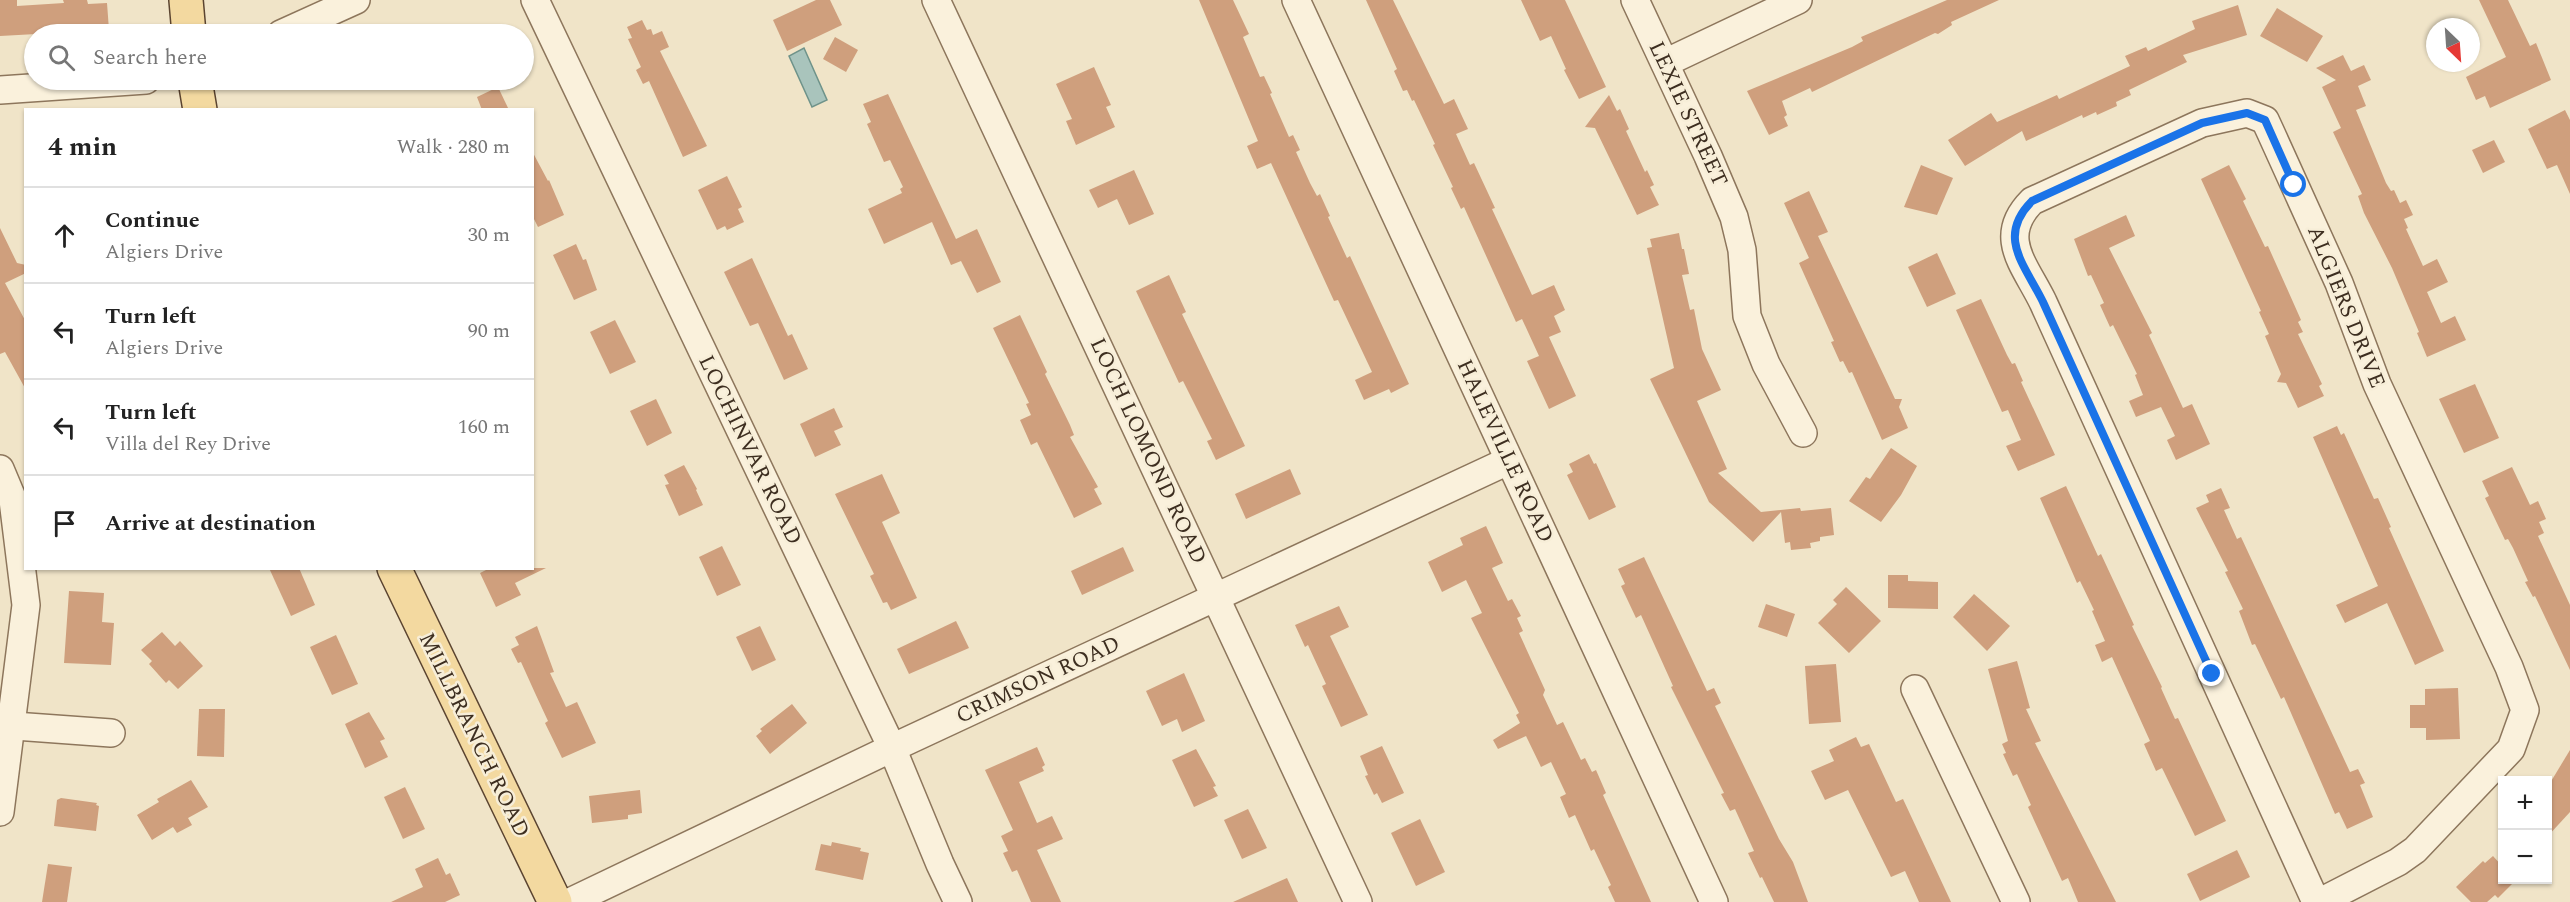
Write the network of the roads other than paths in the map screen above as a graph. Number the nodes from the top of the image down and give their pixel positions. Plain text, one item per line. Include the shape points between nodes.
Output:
1 (186, 0) edge
2 (356, 0) edge
3 (535, 0) edge
4 (936, 0) edge
5 (1296, 0) edge
6 (1635, 0) edge
7 (1798, 0) edge
8 (188, 24) edge
9 (303, 24) edge
10 (1665, 63) junction
11 (24, 88) edge
12 (0, 90) edge
13 (197, 90) edge
14 (200, 108) edge
15 (1803, 433) dead end
16 (1508, 461) junction
17 (0, 469) edge
18 (395, 570) edge
19 (1217, 596) junction
20 (1915, 689) dead end
21 (6, 725) edge
22 (111, 733) dead end
23 (892, 748) junction
24 (0, 812) edge
25 (555, 902) edge
26 (570, 902) edge
27 (958, 902) edge
28 (1358, 902) edge
29 (1714, 902) edge
30 (2016, 902) edge
31 (2318, 902) edge

1 - 8 main road
2 - 9 street
3 - 23 street, LOCHINVAR ROAD
4 - 19 street, LOCH LOMOND ROAD
5 - 16 street, HALEVILLE ROAD
6 - 10 street, LEXIE STREET
7 - 10 street
10 - 15 street, LEXIE STREET via 1737,228 1747,316 1766,364
11 - 12 street
13 - 14 main road
16 - 19 street, CRIMSON ROAD
16 - 29 street, HALEVILLE ROAD
17 - 21 street via 13,500 26,605
18 - 25 main road, MILLBRANCH ROAD
19 - 23 street, CRIMSON ROAD
19 - 28 street, LOCH LOMOND ROAD
20 - 30 street
21 - 22 street
21 - 24 street
23 - 26 street, CRIMSON ROAD
23 - 27 street, LOCHINVAR ROAD
31 - 31 street, ALGIERS DRIVE via 2415,850 2511,749 2525,710 2509,667 2377,384 2339,283 2265,120 2247,113 2202,123 2032,201 2019,218 2014,238

